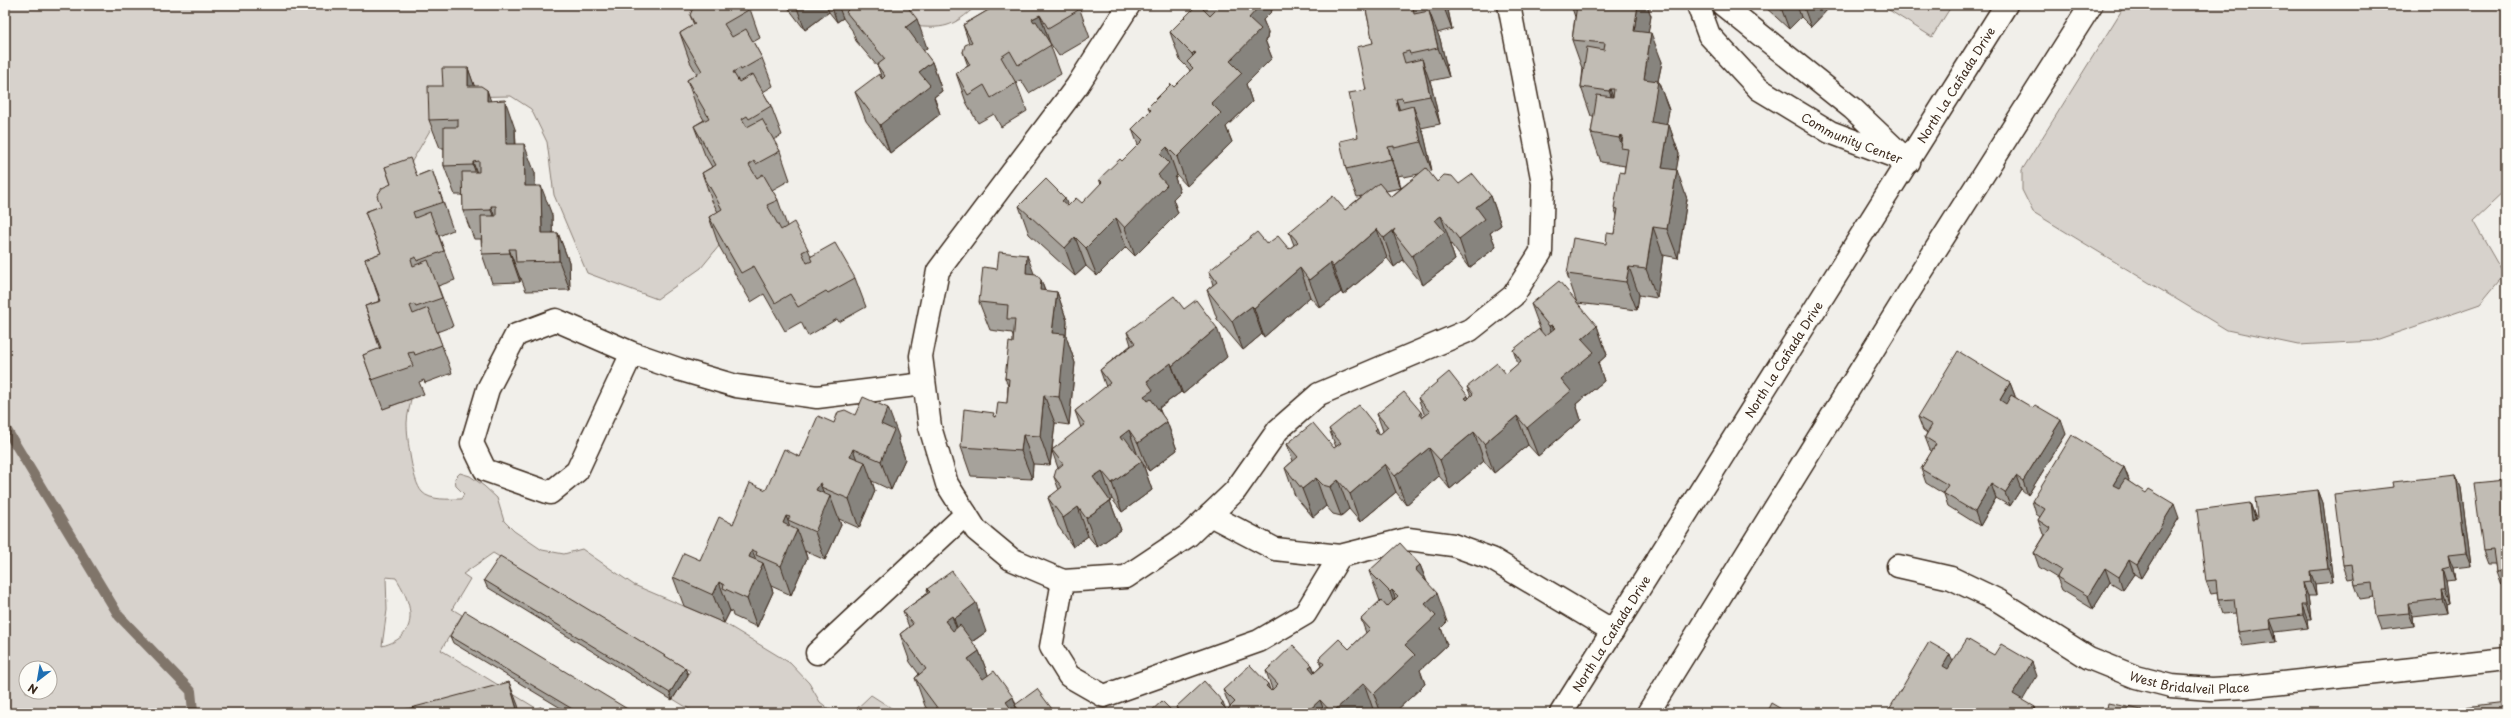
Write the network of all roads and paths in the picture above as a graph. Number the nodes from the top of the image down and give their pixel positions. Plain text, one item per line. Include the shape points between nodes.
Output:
1 (1129, 5) edge
2 (1509, 5) edge
3 (1698, 5) edge
4 (1723, 5) edge
5 (2006, 5) edge
6 (2091, 5) edge
7 (1909, 162) junction
8 (632, 353) junction
9 (924, 384) junction
10 (966, 514) junction
11 (1210, 515) junction
12 (1340, 556) junction
13 (1898, 566) dead end
14 (1063, 581) junction
15 (1613, 631) junction
16 (817, 653) dead end
17 (2506, 660) edge
18 (1561, 713) edge
19 (1648, 713) edge

1 - 9 street via 1077,86 938,271 921,356
2 - 11 street via 1543,183 1541,252 1513,296 1470,330 1320,394 1278,430 1235,491
3 - 7 street, Community Center via 1709,35 1759,89 1830,132
4 - 7 street, Community Center via 1853,109
5 - 7 street, North La Cañada Drive
6 - 19 street via 1917,279
7 - 15 street, North La Cañada Drive
8 - 8 street via 556,320 516,335 488,388 472,443 485,470 550,493 577,471
8 - 9 street via 678,370 736,386 817,397
9 - 10 street via 930,427 947,484
10 - 14 street via 976,530 1011,560
10 - 16 street
11 - 12 street via 1275,549
11 - 14 street via 1189,535 1126,577
12 - 14 street via 1305,614 1259,641 1104,696 1069,676 1051,647
12 - 15 street via 1408,539 1453,545 1492,559
13 - 17 street, West Bridalveil Place via 1951,578 1999,601 2089,658 2136,677 2171,686 2245,688
15 - 18 street, North La Cañada Drive

